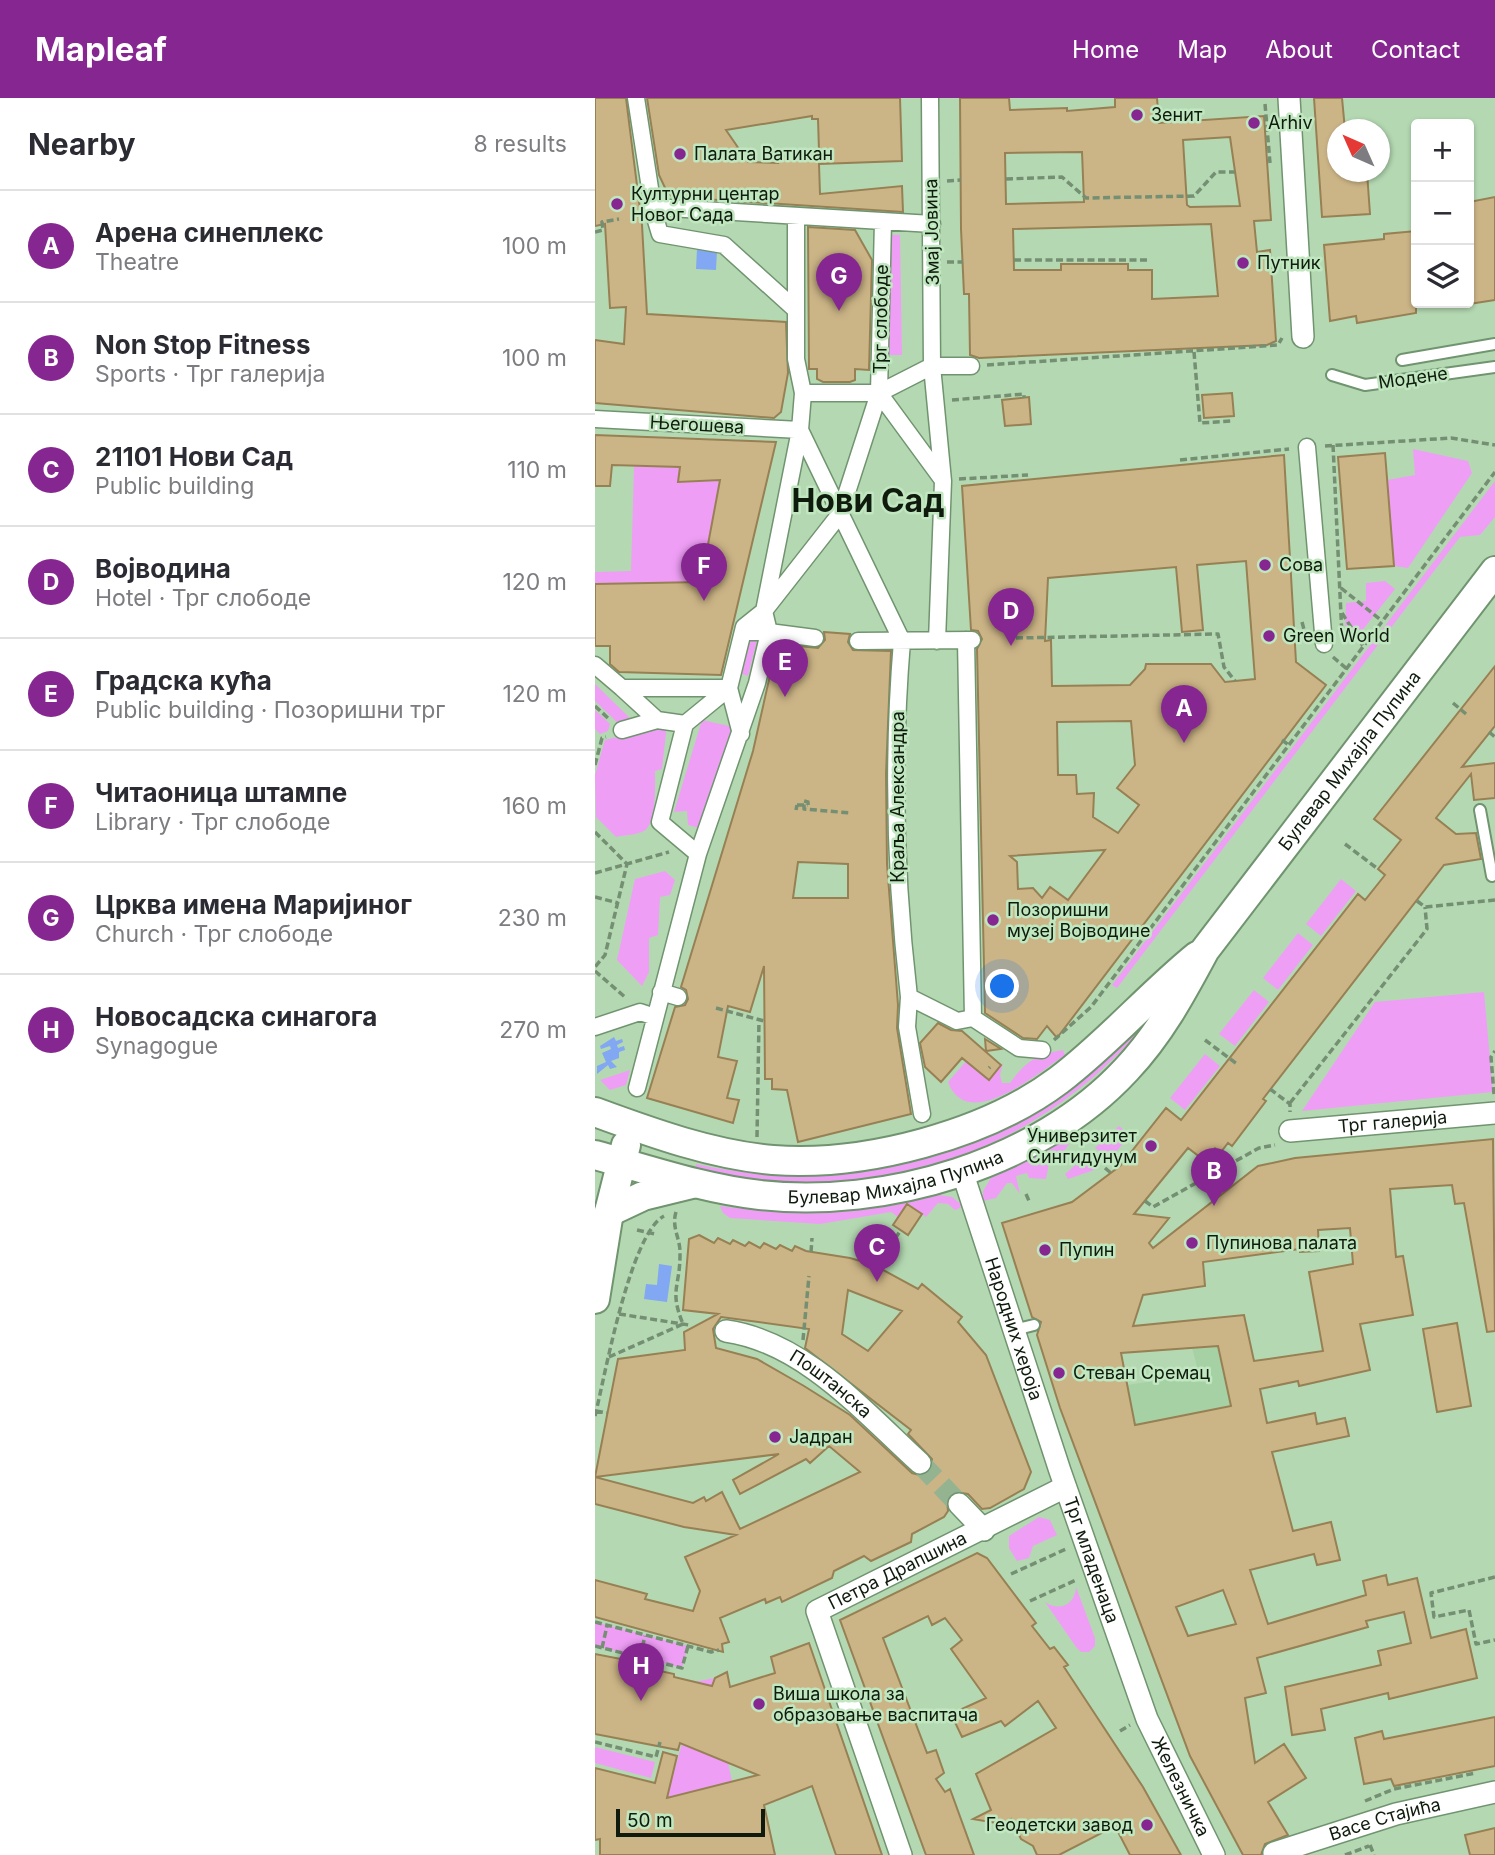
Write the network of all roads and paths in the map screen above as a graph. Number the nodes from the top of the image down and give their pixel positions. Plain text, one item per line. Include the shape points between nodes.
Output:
1 (636, 98) edge
2 (930, 98) edge
3 (1289, 98) edge
4 (1235, 172) dead end
5 (1006, 179) dead end
6 (652, 202) junction
7 (796, 216) junction
8 (619, 219) dead end
9 (883, 221) junction
10 (932, 224) junction
11 (595, 232) edge
12 (1149, 260) dead end
13 (1014, 261) dead end
14 (796, 310) junction
15 (1293, 338) joint
16 (1495, 344) edge
17 (1194, 351) junction
18 (1402, 360) dead end
19 (933, 366) junction
20 (971, 366) joint
21 (1495, 367) edge
22 (1332, 375) dead end
23 (803, 393) junction
24 (879, 393) junction
25 (1024, 398) dead end
26 (936, 401) junction
27 (595, 419) edge
28 (1231, 421) dead end
29 (800, 430) junction
30 (1333, 445) junction
31 (1495, 445) edge
32 (1307, 447) junction
33 (1180, 460) dead end
34 (1495, 472) edge
35 (1028, 475) dead end
36 (962, 479) dead end
37 (943, 481) junction
38 (840, 514) junction
39 (1495, 571) edge
40 (1341, 588) junction
41 (764, 611) junction
42 (1342, 613) junction
43 (1382, 621) junction
44 (743, 632) junction
45 (769, 632) junction
46 (815, 638) dead end
47 (1016, 638) dead end
48 (858, 641) dead end
49 (902, 641) junction
50 (937, 641) junction
51 (1324, 644) joint
52 (1363, 646) junction
53 (1337, 662) dead end
54 (595, 665) edge
55 (1347, 669) junction
56 (1235, 681) dead end
57 (730, 682) junction
58 (622, 688) junction
59 (1453, 703) dead end
60 (1466, 714) dead end
61 (657, 720) junction
62 (685, 724) junction
63 (622, 730) joint
64 (1489, 732) dead end
65 (741, 734) junction
66 (1495, 737) edge
67 (1282, 740) dead end
68 (1290, 746) junction
69 (595, 765) edge
70 (796, 810) dead end
71 (1480, 810) dead end
72 (851, 813) dead end
73 (595, 832) edge
74 (1345, 844) dead end
75 (670, 852) dead end
76 (698, 854) junction
77 (627, 864) junction
78 (1378, 869) dead end
79 (595, 873) edge
80 (1492, 876) dead end
81 (595, 897) edge
82 (1495, 900) edge
83 (1417, 901) dead end
84 (618, 903) junction
85 (1425, 907) junction
86 (1205, 950) junction
87 (595, 969) edge
88 (660, 992) junction
89 (678, 997) dead end
90 (909, 997) junction
91 (631, 1002) dead end
92 (716, 1008) dead end
93 (655, 1017) junction
94 (973, 1018) junction
95 (595, 1027) edge
96 (1205, 1040) dead end
97 (1042, 1050) joint
98 (1495, 1051) edge
99 (1237, 1064) dead end
100 (638, 1088) dead end
101 (1495, 1103) edge
102 (1290, 1104) dead end
103 (595, 1112) edge
104 (1495, 1113) edge
105 (922, 1114) dead end
106 (632, 1125) junction
107 (757, 1137) dead end
108 (1284, 1138) joint
109 (608, 1159) edge
110 (1105, 1168) dead end
111 (962, 1171) junction
112 (1111, 1173) dead end
113 (701, 1183) junction
114 (1026, 1194) dead end
115 (1028, 1201) dead end
116 (1145, 1201) dead end
117 (602, 1202) edge
118 (673, 1222) dead end
119 (637, 1230) dead end
120 (901, 1230) dead end
121 (648, 1233) junction
122 (655, 1234) dead end
123 (812, 1238) dead end
124 (889, 1247) dead end
125 (811, 1252) dead end
126 (809, 1276) dead end
127 (595, 1298) edge
128 (619, 1314) junction
129 (683, 1324) junction
130 (689, 1325) dead end
131 (726, 1331) dead end
132 (804, 1333) dead end
133 (609, 1357) junction
134 (607, 1413) dead end
135 (596, 1414) edge
136 (920, 1463) tunnel mouth
137 (1065, 1487) junction
138 (959, 1504) tunnel mouth
139 (984, 1530) junction
140 (1067, 1549) dead end
141 (1011, 1574) dead end
142 (1495, 1577) edge
143 (1078, 1579) dead end
144 (1030, 1601) dead end
145 (595, 1622) edge
146 (608, 1625) junction
147 (645, 1635) junction
148 (1495, 1640) edge
149 (595, 1646) edge
150 (688, 1646) junction
151 (602, 1648) junction
152 (719, 1650) dead end
153 (640, 1657) junction
154 (1147, 1719) joint
155 (595, 1742) edge
156 (660, 1742) dead end
157 (1495, 1792) edge
158 (1370, 1846) dead end
159 (1274, 1853) edge
160 (901, 1855) edge
161 (1214, 1855) edge
162 (1374, 1855) edge

1 - 6 street
2 - 10 street, Змај Јовина
3 - 15 street
4 - 5 path via 1216,173 1193,196 1086,198 1062,177
6 - 7 street
6 - 14 street via 660,234 723,245
7 - 9 street
7 - 14 street
8 - 11 path via 602,222 603,230
9 - 10 street
9 - 24 street, Трг слободе
10 - 19 street, Змај Јовина
12 - 13 path
14 - 23 street via 796,359
15 - 17 path via 1278,345
16 - 18 lane, Модене
17 - 20 path
17 - 28 path via 1200,423
19 - 20 street
19 - 24 street
19 - 26 street
21 - 22 lane, Модене via 1365,385
23 - 24 street
23 - 29 street
24 - 37 street, Трг слободе
24 - 38 street
25 - 26 path via 1024,394
26 - 37 street
27 - 29 street, Његошева
29 - 38 street
29 - 41 street
30 - 31 path via 1451,438
30 - 32 path
30 - 40 path
32 - 33 path
32 - 51 street
34 - 43 path
35 - 36 path
37 - 50 street
38 - 41 street
38 - 49 street
39 - 86 main road, Булевар Михајла Пупина
40 - 42 path
40 - 43 path
41 - 44 street
41 - 45 street
42 - 51 path via 1343,636
42 - 52 path
43 - 52 path
44 - 45 street
44 - 57 street
45 - 46 street
45 - 65 street
47 - 56 path via 1218,634 1224,667
48 - 49 street
49 - 50 street
49 - 90 street, Краља Александра via 892,816
50 - 94 street via 968,643
52 - 55 path
53 - 55 path
54 - 58 street
55 - 68 path
57 - 58 street
57 - 62 street
57 - 65 street
58 - 61 street
59 - 60 path
61 - 62 street
61 - 63 street
62 - 76 street via 660,822
63 - 69 path via 602,738
64 - 66 path
65 - 76 street
67 - 68 path
68 - 97 path via 1091,1007
70 - 72 path, bridge via 797,805 808,806 808,802 804,802 804,809
71 - 80 lane
73 - 77 path
74 - 78 path
75 - 77 path
76 - 88 street
77 - 79 path
77 - 84 path
81 - 84 path
82 - 85 path
83 - 85 path
84 - 87 path via 605,955
85 - 102 path via 1427,929
86 - 106 main road, Булевар Михајла Пупина via 1059,1080 998,1116 959,1131 873,1153 776,1160 727,1153
86 - 111 main road, Булевар Михајла Пупина via 1159,1030 1124,1073 1060,1123
87 - 91 path
88 - 89 street
88 - 93 street
90 - 94 street via 957,1021
90 - 105 street, Краља Александра via 907,1027
92 - 107 path via 761,1021
93 - 95 street via 640,1012
93 - 100 street
94 - 97 street via 1020,1048
96 - 99 path
98 - 101 path via 1491,1056
103 - 106 main road, Булевар Михајла Пупина
104 - 108 street, Трг галерија
106 - 109 main road
108 - 116 path via 1153,1207
109 - 113 main road, Булевар Михајла Пупина
109 - 117 main road
110 - 112 path
111 - 113 main road, Булевар Михајла Пупина via 905,1187 834,1196 764,1196
111 - 137 street, Народних хероја via 1024,1327
113 - 117 main road
114 - 115 path
117 - 127 main road
118 - 129 path via 681,1253 674,1303
119 - 121 path
120 - 124 path
121 - 122 path
121 - 128 path
123 - 125 path
126 - 132 path
128 - 129 path
128 - 133 path
129 - 130 path
129 - 133 path
131 - 136 street, Поштанска via 755,1336 800,1360 848,1396
133 - 135 path
134 - 135 path
137 - 139 street, Трг младенаца
137 - 154 street, Трг младенаца
138 - 139 street
139 - 160 street, Петра Драпшина via 817,1611
140 - 141 path
142 - 148 path via 1431,1593 1434,1616 1469,1610 1476,1644
143 - 144 path
145 - 146 path
146 - 147 path
146 - 151 path
147 - 150 path
147 - 153 path
149 - 151 path
150 - 152 path
150 - 153 path via 682,1668
151 - 153 path
154 - 161 street, Железничка
155 - 156 path via 659,1758
157 - 159 street, Васе Стајића via 1397,1814
158 - 162 path

